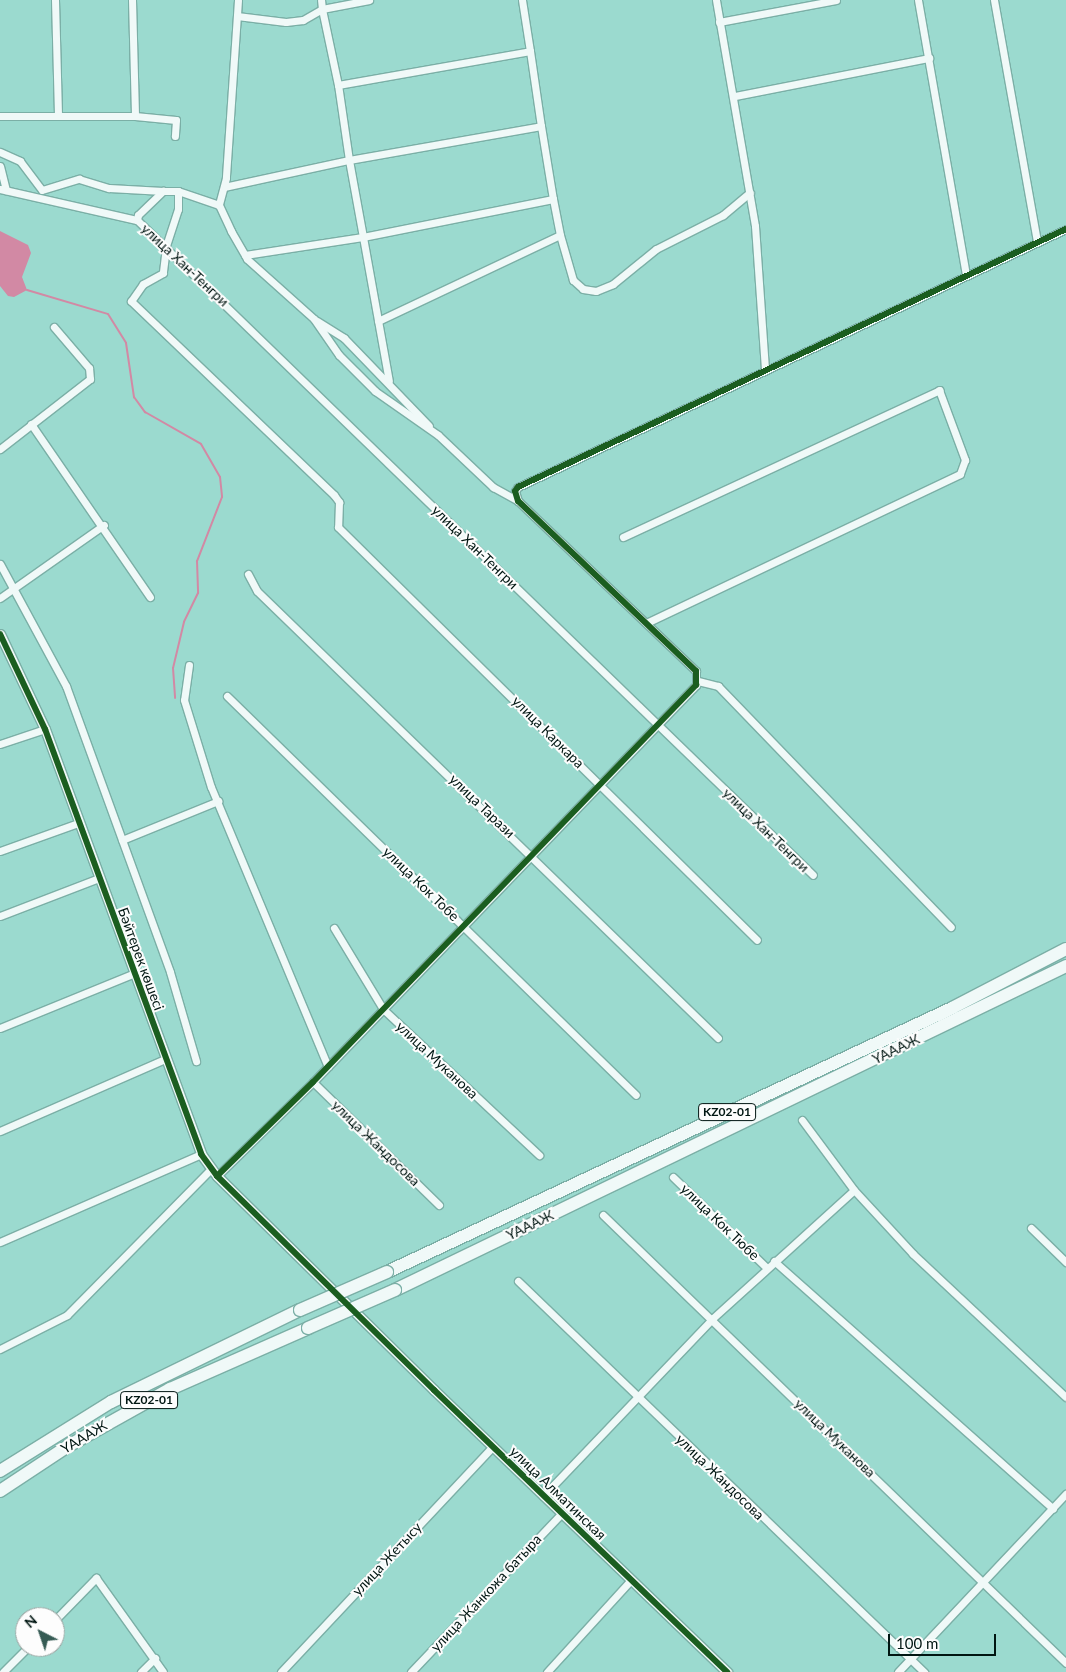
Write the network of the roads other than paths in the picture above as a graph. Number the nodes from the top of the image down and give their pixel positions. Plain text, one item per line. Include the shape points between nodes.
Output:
1 (55, 0) edge
2 (132, 0) edge
3 (238, 0) edge
4 (321, 0) edge
5 (369, 0) edge
6 (522, 0) edge
7 (716, 0) edge
8 (836, 0) edge
9 (918, 0) edge
10 (994, 0) edge
11 (322, 9) junction
12 (237, 16) junction
13 (719, 22) junction
14 (530, 51) junction
15 (929, 58) junction
16 (338, 85) junction
17 (735, 96) junction
18 (0, 116) edge
19 (58, 116) junction
20 (135, 116) junction
21 (541, 126) junction
22 (175, 136) dead end
23 (0, 152) edge
24 (349, 160) junction
25 (0, 166) edge
26 (224, 187) junction
27 (3, 190) edge
28 (163, 191) junction
29 (178, 191) junction
30 (750, 192) junction
31 (553, 198) junction
32 (219, 204) junction
33 (137, 220) junction
34 (1066, 229) edge
35 (560, 235) junction
36 (363, 237) junction
37 (1037, 242) junction
38 (166, 247) junction
39 (245, 255) junction
40 (966, 275) junction
41 (314, 319) junction
42 (378, 321) junction
43 (54, 327) dead end
44 (765, 368) junction
45 (389, 381) junction
46 (31, 424) junction
47 (438, 435) junction
48 (0, 449) edge
49 (518, 501) junction
50 (104, 525) junction
51 (623, 537) dead end
52 (0, 564) edge
53 (248, 574) dead end
54 (16, 587) junction
55 (150, 597) dead end
56 (0, 598) edge
57 (648, 622) junction
58 (0, 634) edge
59 (3, 650) edge
60 (189, 666) dead end
61 (698, 681) junction
62 (227, 696) dead end
63 (659, 726) junction
64 (45, 729) junction
65 (0, 744) edge
66 (602, 786) junction
67 (218, 801) junction
68 (78, 823) junction
69 (122, 840) junction
70 (0, 851) edge
71 (533, 856) junction
72 (813, 875) dead end
73 (99, 878) junction
74 (0, 916) edge
75 (464, 926) junction
76 (951, 927) dead end
77 (334, 928) dead end
78 (757, 940) dead end
79 (1066, 949) edge
80 (1066, 966) edge
81 (132, 974) junction
82 (383, 1009) junction
83 (0, 1028) edge
84 (718, 1038) dead end
85 (165, 1059) junction
86 (196, 1061) dead end
87 (328, 1067) junction
88 (313, 1082) junction
89 (636, 1095) dead end
90 (802, 1120) dead end
91 (0, 1131) edge
92 (201, 1154) junction
93 (538, 1155) dead end
94 (215, 1172) junction
95 (673, 1177) dead end
96 (854, 1190) junction
97 (439, 1204) dead end
98 (603, 1215) dead end
99 (1030, 1228) dead end
100 (0, 1242) edge
101 (774, 1261) junction
102 (1066, 1262) edge
103 (305, 1263) joint
104 (767, 1268) junction
105 (518, 1281) dead end
106 (713, 1318) junction
107 (0, 1349) edge
108 (636, 1396) junction
109 (1066, 1397) edge
110 (493, 1446) junction
111 (0, 1471) edge
112 (0, 1491) edge
113 (543, 1496) junction
114 (1065, 1499) edge
115 (1053, 1509) junction
116 (561, 1514) junction
117 (631, 1580) junction
118 (985, 1585) junction
119 (65, 1610) edge
120 (18, 1657) edge
121 (155, 1658) junction
122 (910, 1659) junction
123 (1066, 1663) edge
124 (3, 1672) edge
125 (141, 1672) edge
126 (163, 1672) edge
127 (282, 1672) edge
128 (411, 1672) edge
129 (547, 1672) edge
130 (727, 1672) edge
131 (898, 1672) edge
132 (924, 1672) edge

1 - 19 street
2 - 20 street
3 - 12 street
4 - 11 street
5 - 11 street
6 - 14 street
7 - 13 street
8 - 13 street
9 - 15 street
10 - 37 street
11 - 12 street via 303,20 286,22
11 - 16 street
12 - 26 street
13 - 17 street
14 - 16 street
14 - 21 street
15 - 17 street
15 - 40 street
16 - 24 street
17 - 30 street
18 - 19 street
19 - 20 street
20 - 22 street via 176,120
21 - 24 street
21 - 31 street
23 - 28 street via 20,161 42,190 79,179 109,188
24 - 26 street
24 - 36 street
25 - 27 street
26 - 32 street
27 - 33 street
28 - 29 street
28 - 33 street via 138,215
29 - 32 street
29 - 38 street via 178,209
30 - 35 street via 723,215 656,249 612,284 596,291 583,289 573,280
30 - 44 street
31 - 35 street
31 - 36 street
32 - 39 street
33 - 38 street, улица Хан-Тенгри
34 - 37 street
35 - 42 street
36 - 39 street
36 - 42 street
37 - 40 street
38 - 63 street, улица Хан-Тенгри
38 - 66 street, улица Каркара via 163,273 143,284 131,301 334,495 339,502 338,527
39 - 41 street
40 - 44 street
41 - 45 street via 344,338 371,369
41 - 47 street via 339,355 375,391
42 - 45 street
43 - 46 street via 89,368 90,379
44 - 49 street via 524,483 515,491
45 - 47 street
46 - 48 street
46 - 50 street
47 - 49 street via 493,487
49 - 57 street
50 - 54 street
50 - 55 street
51 - 57 street via 939,390 965,460 960,474
52 - 54 street
53 - 71 street, улица Тарази via 257,591
54 - 56 street
54 - 69 street via 66,686
57 - 61 street via 696,671
58 - 59 street, Бәйтерек көшесі
59 - 64 street, Бәйтерек көшесі
60 - 67 street via 184,700
61 - 63 street
61 - 76 street via 718,686
62 - 75 street, улица Кок Тобе
63 - 66 street
63 - 72 street, улица Хан-Тенгри
64 - 65 street
64 - 68 street, Бәйтерек көшесі
66 - 71 street
66 - 78 street, улица Каркара
67 - 69 street
67 - 87 street
68 - 70 street
68 - 73 street, Бәйтерек көшесі
69 - 86 street via 170,972
71 - 75 street
71 - 84 street, улица Тарази
73 - 74 street
73 - 81 street, Бәйтерек көшесі
75 - 82 street
75 - 89 street, улица Кок Тобе
77 - 82 street, улица Муканова
79 - 111 highway, ҮАААЖ / KZ02-01, bridge via 952,1008 119,1397
80 - 112 highway, ҮАААЖ / KZ02-01, bridge via 395,1290 170,1389 68,1446
81 - 83 street
81 - 85 street, Бәйтерек көшесі
82 - 87 street
82 - 93 street, улица Муканова
85 - 91 street
85 - 92 street, Бәйтерек көшесі
87 - 88 street
88 - 94 street
88 - 97 street, улица Жандосова
90 - 96 street
92 - 94 street, Бәйтерек көшесі
92 - 100 street
94 - 103 street, Бәйтерек көшесі
94 - 107 street via 67,1315
95 - 104 street, улица Кок Тюбе
96 - 101 street
96 - 109 street via 914,1254
98 - 106 street, улица Муканова
99 - 102 street
101 - 104 street
101 - 115 street
103 - 110 street, улица Алматинская
104 - 106 street
105 - 108 street, улица Жандосова
106 - 108 street
106 - 118 street, улица Муканова
108 - 113 street
108 - 122 street, улица Жандосова
110 - 113 street, улица Алматинская
110 - 127 street, улица Жетысу
113 - 116 street, улица Алматинская
114 - 115 street
115 - 118 street
116 - 117 street, улица Алматинская
116 - 128 street, улица Жанкожа батыра
117 - 129 street
117 - 130 street, улица Алматинская
118 - 122 street
118 - 123 street, улица Муканова
119 - 121 street via 96,1578
120 - 124 street
121 - 125 street
121 - 126 street
122 - 131 street
122 - 132 street, улица Жандосова

